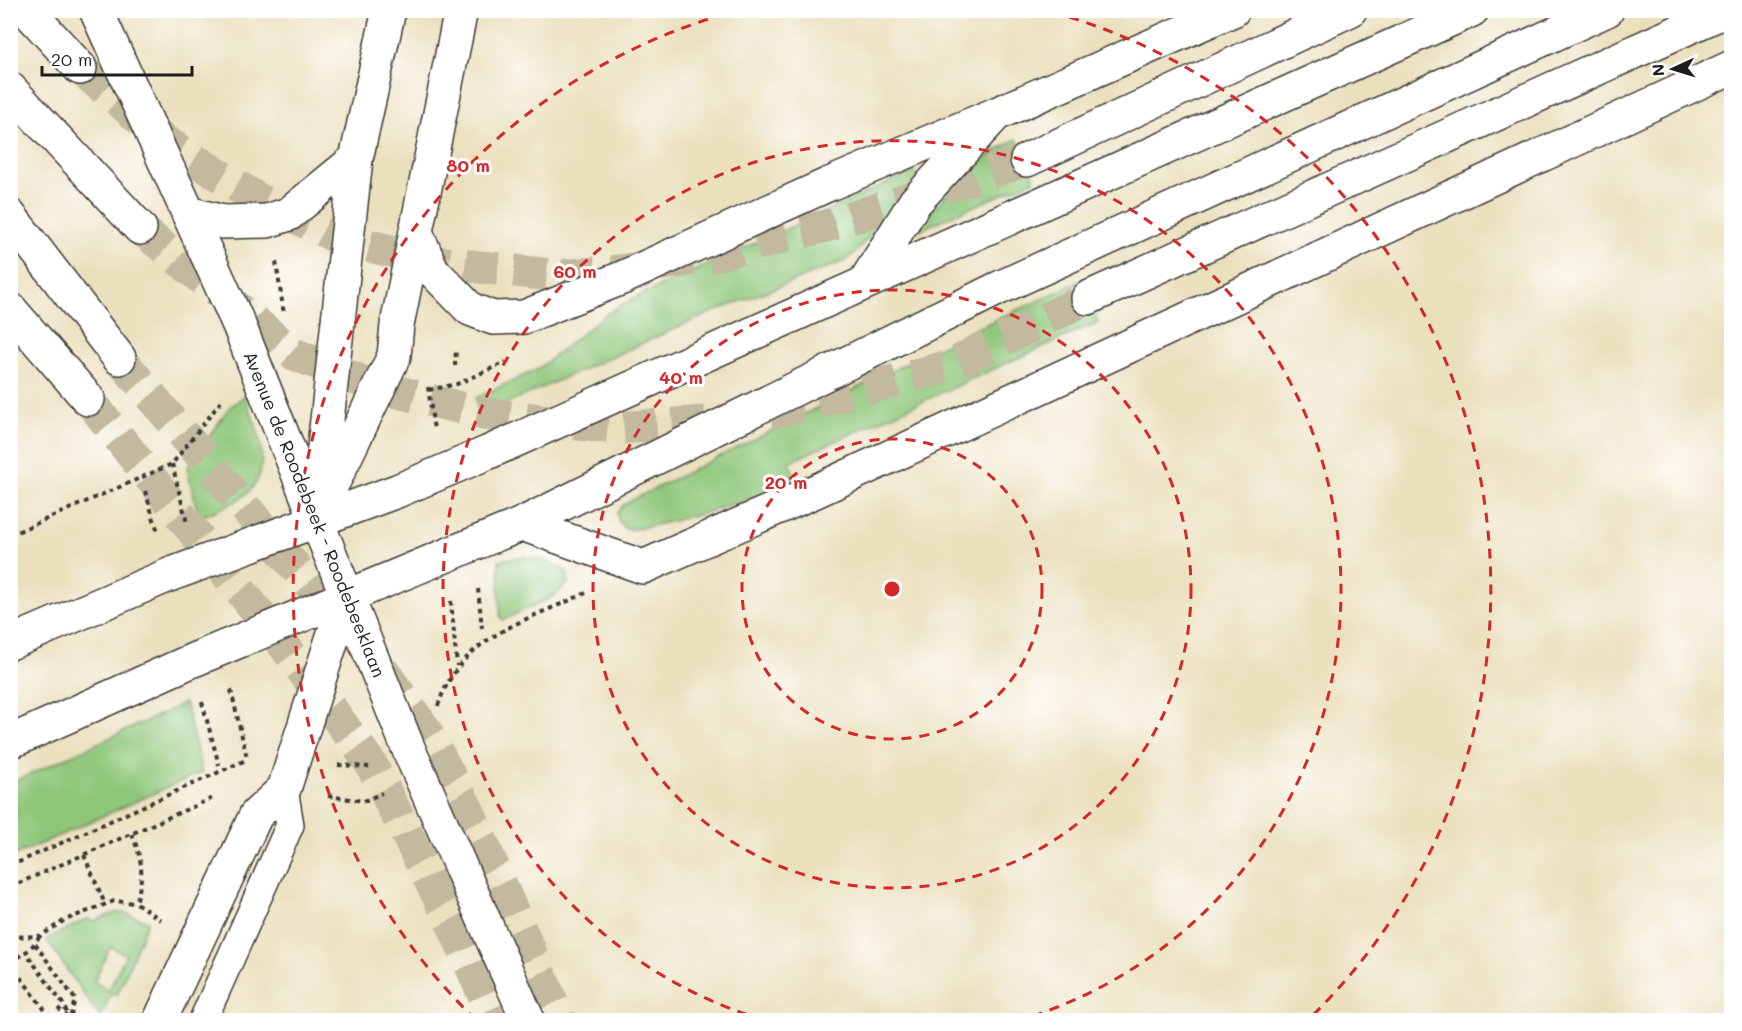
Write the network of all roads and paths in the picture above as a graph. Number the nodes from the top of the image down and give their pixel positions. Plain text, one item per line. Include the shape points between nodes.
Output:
1 (27, 10) edge
2 (96, 10) edge
3 (389, 10) edge
4 (461, 10) edge
5 (1233, 10) edge
6 (1350, 10) edge
7 (1472, 10) edge
8 (1607, 10) edge
9 (1727, 10) edge
10 (1731, 68) edge
11 (80, 69) tunnel mouth
12 (10, 89) edge
13 (996, 114) junction
14 (356, 159) junction
15 (1027, 160) tunnel mouth
16 (188, 213) junction
17 (10, 216) edge
18 (140, 228) tunnel mouth
19 (416, 232) junction
20 (275, 260) dead end
21 (865, 282) junction
22 (1088, 298) tunnel mouth
23 (10, 309) edge
24 (285, 326) dead end
25 (119, 358) tunnel mouth
26 (258, 372) junction
27 (88, 399) tunnel mouth
28 (145, 491) dead end
29 (316, 519) junction
30 (522, 524) junction
31 (10, 535) edge
32 (159, 536) dead end
33 (643, 567) junction
34 (477, 582) dead end
35 (346, 596) junction
36 (482, 628) dead end
37 (10, 643) edge
38 (457, 666) dead end
39 (200, 697) dead end
40 (10, 741) edge
41 (247, 759) dead end
42 (219, 765) dead end
43 (285, 789) junction
44 (226, 792) dead end
45 (382, 792) dead end
46 (322, 795) dead end
47 (132, 834) junction
48 (84, 855) junction
49 (10, 866) edge
50 (10, 887) edge
51 (135, 903) junction
52 (105, 904) junction
53 (165, 921) dead end
54 (40, 936) junction
55 (10, 937) edge
56 (35, 944) dead end
57 (29, 957) dead end
58 (10, 963) edge
59 (58, 1008) dead end
60 (70, 1019) edge
61 (160, 1020) edge
62 (203, 1020) edge
63 (528, 1020) edge

1 - 11 main road
2 - 16 main road, Avenue de Roodebeek - Roodebeeklaan
3 - 14 main road
4 - 19 main road
5 - 13 main road
6 - 15 main road
7 - 21 main road
8 - 30 main road via 999,288
9 - 22 main road
10 - 33 main road via 840,480
12 - 18 main road
13 - 19 main road via 525,318 493,318 470,309 432,270
13 - 21 main road via 915,202
14 - 16 main road via 288,214 267,221 223,222
14 - 29 main road
16 - 26 main road, Avenue de Roodebeek - Roodebeeklaan
17 - 25 main road
19 - 29 main road via 394,356
20 - 24 path
21 - 29 main road via 487,453 397,491
23 - 27 main road
26 - 29 main road, Avenue de Roodebeek - Roodebeeklaan
26 - 31 path via 234,386 172,464
28 - 32 path
29 - 35 main road, Avenue de Roodebeek - Roodebeeklaan
29 - 37 main road via 169,575
30 - 33 main road
30 - 35 main road
33 - 38 path via 484,640
34 - 36 path
35 - 40 main road
35 - 43 main road
35 - 63 main road, Avenue de Roodebeek - Roodebeeklaan
39 - 42 path
41 - 49 path
43 - 61 main road via 256,814
43 - 62 lane via 290,825
44 - 47 path
45 - 46 path via 364,801
47 - 48 path
47 - 51 path via 142,858 143,876
48 - 50 path
48 - 52 path
51 - 52 path
51 - 53 path
52 - 54 path via 65,920
54 - 55 path
54 - 58 path
56 - 60 path via 75,999
57 - 60 path
58 - 60 path via 50,1017
59 - 60 path

